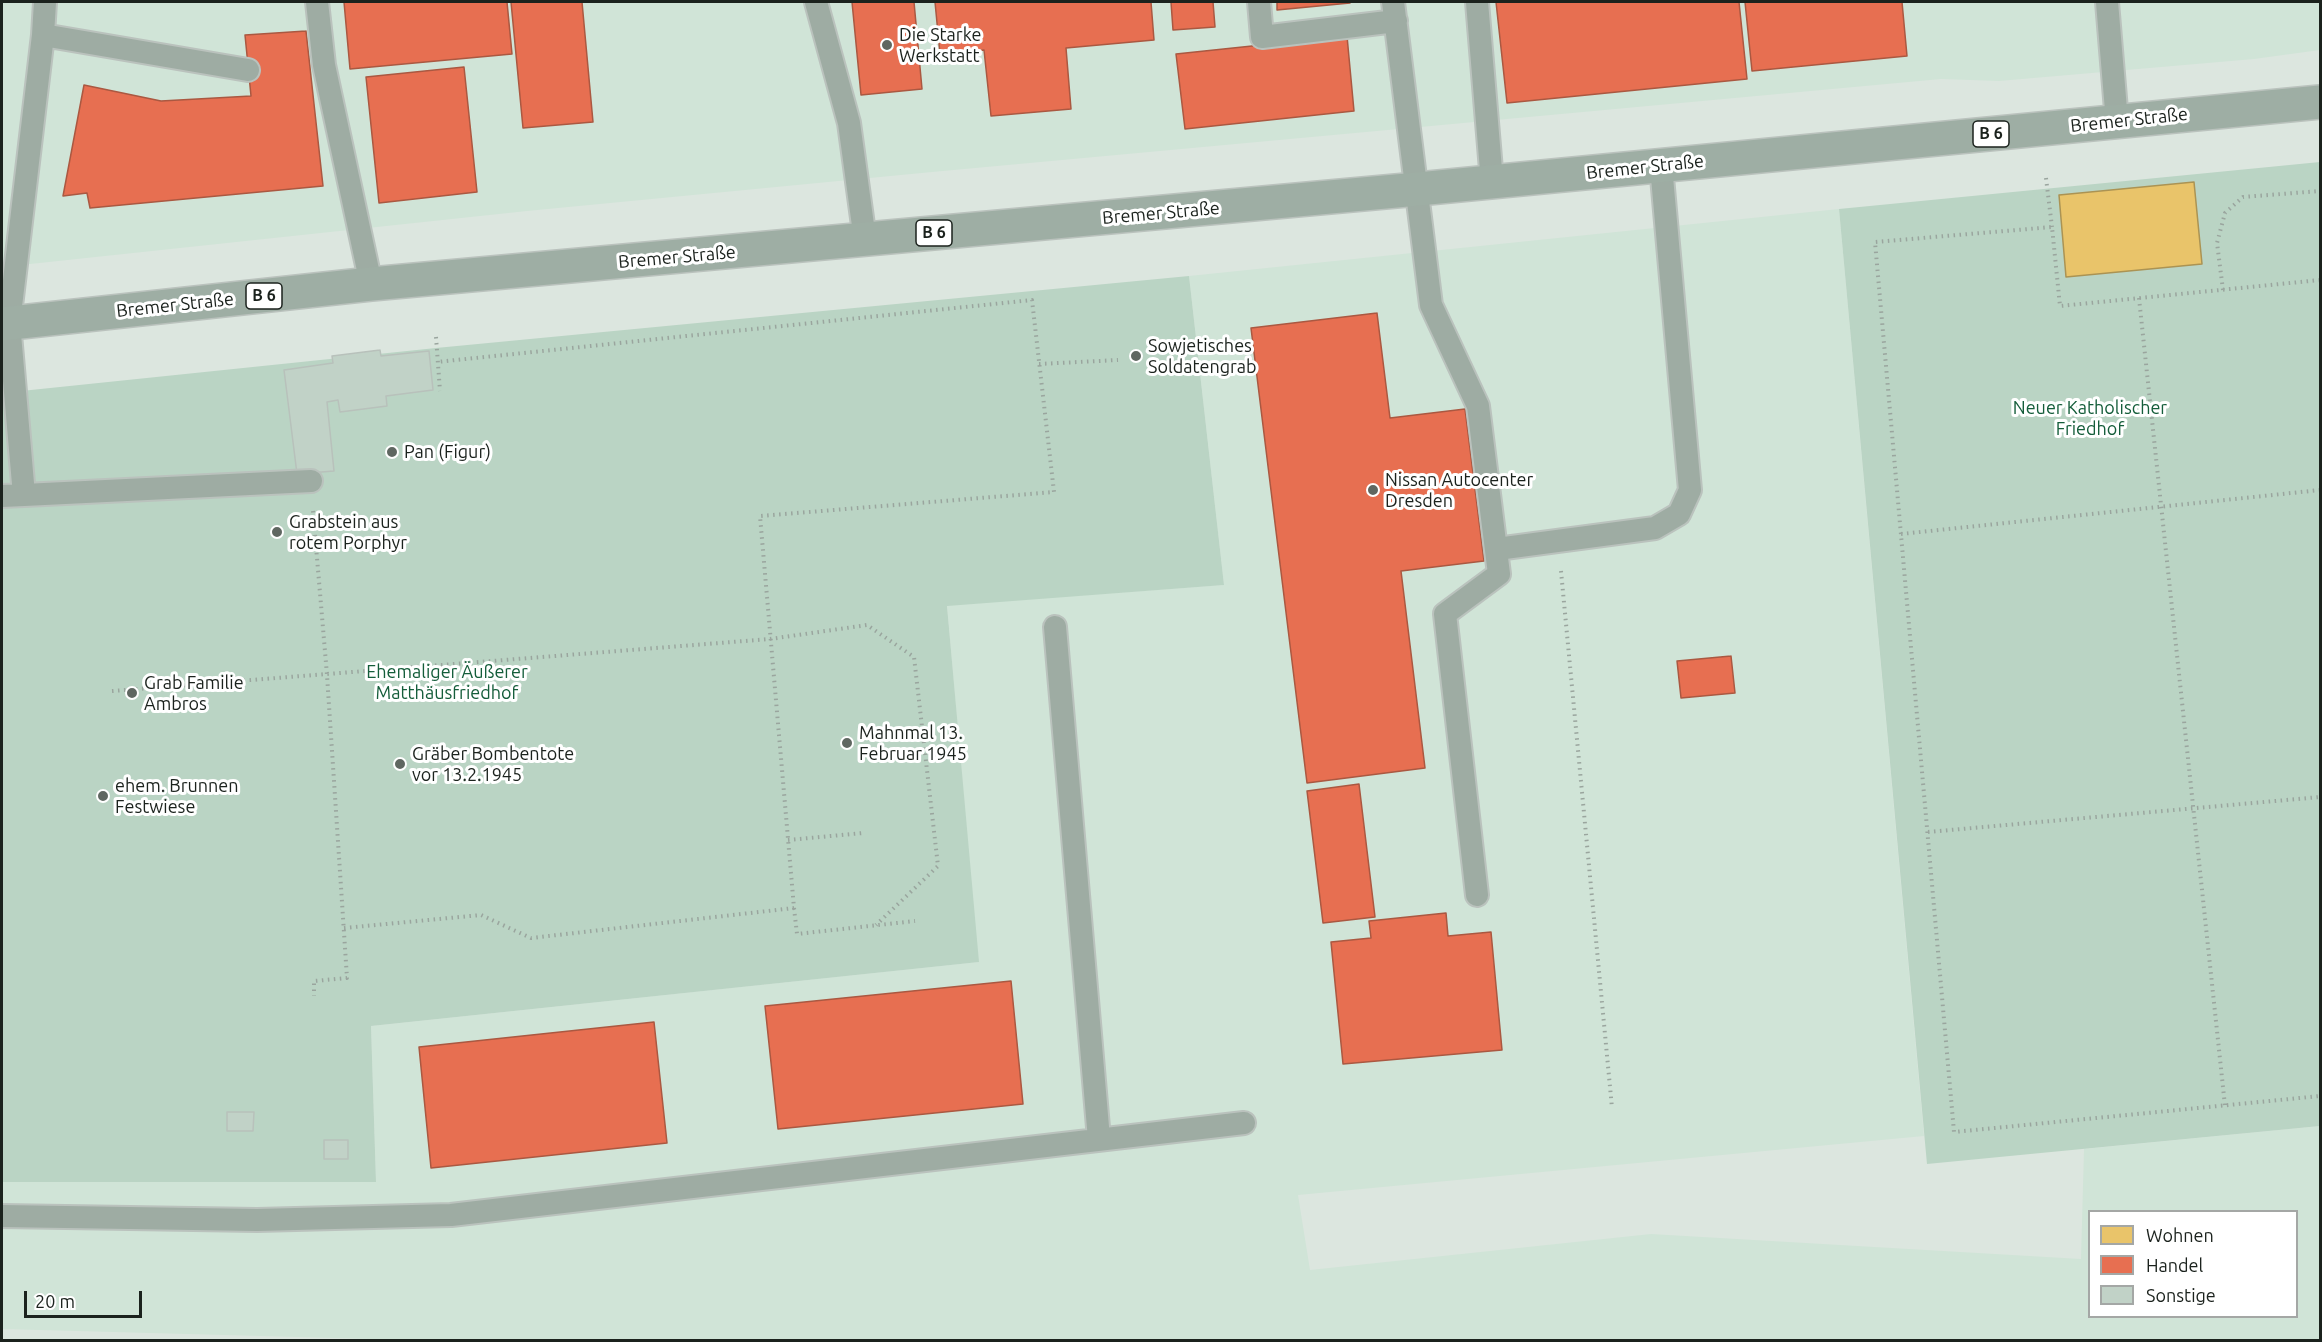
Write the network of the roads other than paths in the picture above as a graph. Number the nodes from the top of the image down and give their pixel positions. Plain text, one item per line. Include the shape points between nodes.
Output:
1 (45, 2) edge
2 (317, 2) edge
3 (816, 2) edge
4 (1258, 2) edge
5 (1477, 2) edge
6 (2107, 2) edge
7 (1395, 11) edge
8 (43, 35) junction
9 (248, 70) dead end
10 (2320, 102) edge
11 (2117, 122) junction
12 (1661, 166) junction
13 (1492, 182) junction
14 (1418, 189) junction
15 (865, 240) junction
16 (371, 284) junction
17 (5, 324) edge
18 (311, 481) road end
19 (24, 495) junction
20 (2, 496) edge
21 (1497, 549) junction
22 (1055, 627) dead end
23 (1478, 895) dead end
24 (1244, 1123) dead end
25 (1099, 1139) junction
26 (2, 1216) edge

1 - 8 lane
2 - 16 lane via 317,66
3 - 15 lane via 849,123
4 - 7 lane via 1262,37
5 - 13 lane
6 - 11 lane
7 - 14 lane
8 - 9 lane
8 - 17 lane
10 - 11 main road, Bremer Straße / B 6
11 - 12 main road, Bremer Straße / B 6
12 - 13 main road, Bremer Straße / B 6
12 - 21 lane via 1690,490 1679,514 1655,528
13 - 14 main road, Bremer Straße / B 6
14 - 15 main road, Bremer Straße / B 6
14 - 21 lane via 1431,306 1478,406
15 - 16 main road, Bremer Straße / B 6
16 - 17 main road, Bremer Straße / B 6
17 - 19 lane
18 - 19 lane
19 - 20 lane
21 - 23 lane via 1499,574 1445,614
22 - 25 lane
24 - 25 lane
25 - 26 lane via 451,1215 257,1220

